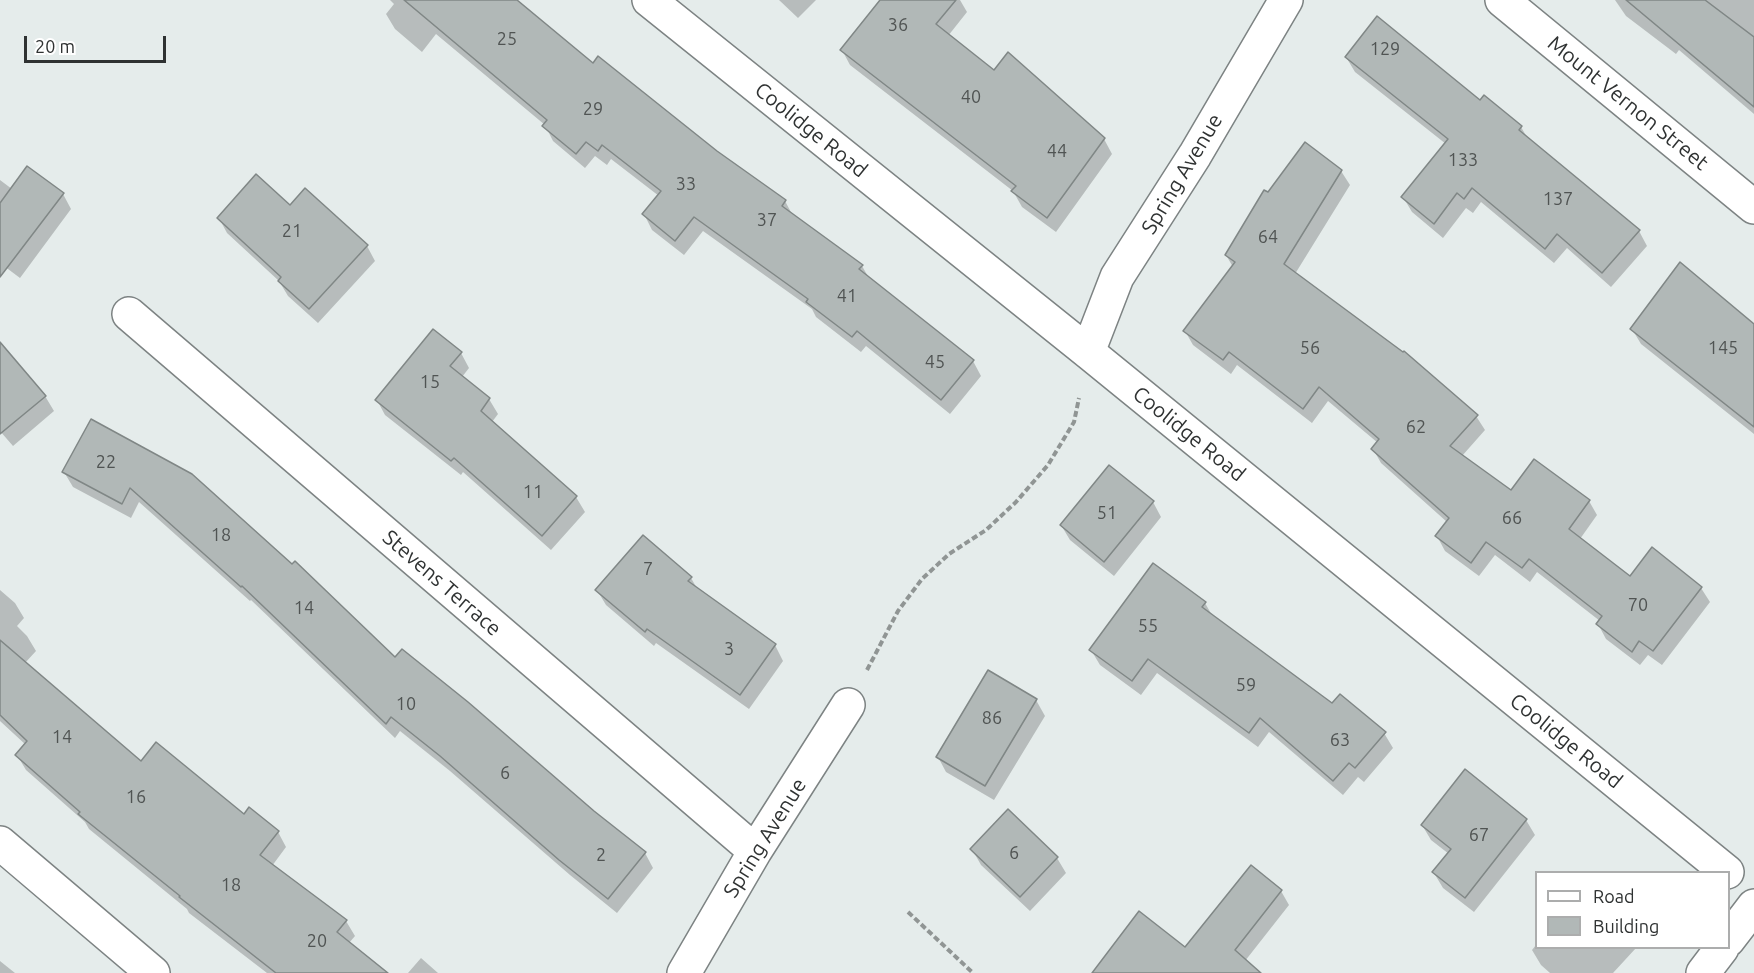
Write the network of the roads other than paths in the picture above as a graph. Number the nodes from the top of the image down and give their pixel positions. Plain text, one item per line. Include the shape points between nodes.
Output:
1 (649, 0) edge
2 (1286, 0) edge
3 (1502, 0) edge
4 (1754, 207) edge
5 (129, 314) dead end
6 (1088, 352) junction
7 (848, 705) road end
8 (0, 843) edge
9 (755, 851) junction
10 (1726, 871) edge
11 (1730, 875) edge
12 (1754, 894) edge
13 (1754, 906) edge
14 (1730, 937) edge
15 (1721, 949) edge
16 (153, 973) edge
17 (684, 973) edge
18 (1703, 973) edge

1 - 6 street, Coolidge Road
2 - 6 street, Spring Avenue via 1118,277
3 - 4 street, Mount Vernon Street
5 - 9 street, Stevens Terrace
6 - 10 street, Coolidge Road
7 - 9 street, Spring Avenue
8 - 16 street
9 - 17 street, Spring Avenue
11 - 12 street, Coolidge Road
13 - 14 street
15 - 18 street

